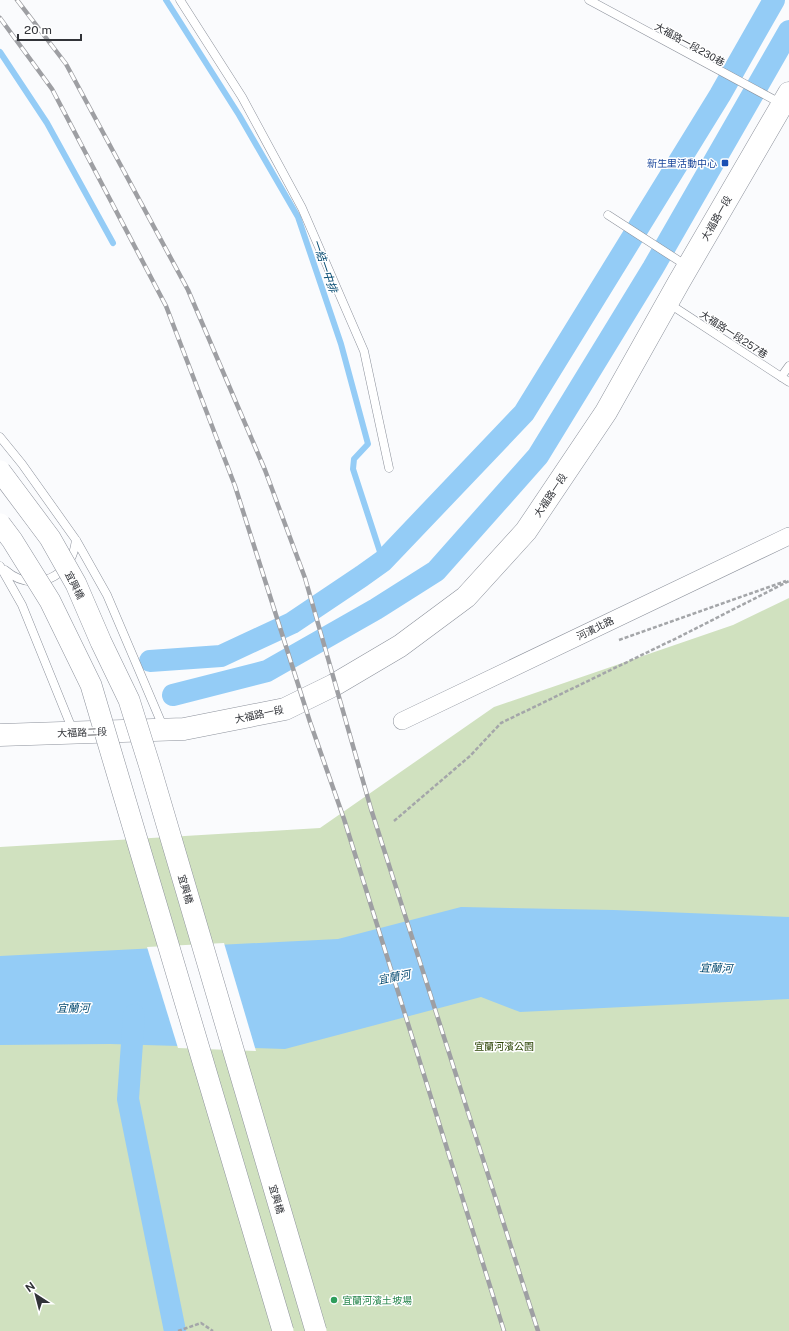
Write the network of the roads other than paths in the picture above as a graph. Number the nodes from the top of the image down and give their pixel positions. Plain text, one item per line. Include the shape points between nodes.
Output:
1 (180, 0) edge
2 (589, 0) edge
3 (779, 98) edge
4 (608, 216) dead end
5 (688, 267) junction
6 (668, 303) junction
7 (789, 366) edge
8 (781, 377) junction
9 (789, 382) edge
10 (0, 437) edge
11 (389, 468) dead end
12 (0, 471) edge
13 (0, 524) edge
14 (789, 536) edge
15 (76, 540) junction
16 (0, 566) edge
17 (402, 721) dead end
18 (164, 730) junction
19 (74, 732) junction
20 (0, 735) edge
21 (283, 1331) edge
22 (316, 1331) edge

1 - 11 lane via 242,97 302,208 364,351
2 - 3 lane, 大福路一段230巷 via 716,69
3 - 5 main road, 大福路一段
4 - 5 lane
5 - 6 main road, 大福路一段
6 - 8 lane, 大福路一段257巷
6 - 18 main road, 大福路一段 via 606,412 531,524 466,597 400,646 334,685 285,709 184,729
7 - 8 lane
8 - 9 lane, 大福路一段257巷
10 - 15 lane
12 - 22 street, 宜興橋, bridge via 50,538 76,584 129,700
13 - 21 street, bridge via 50,601 91,685
14 - 17 street, 河濱北路
15 - 16 lane via 72,557 62,571 47,580 30,582 13,577
15 - 18 lane via 107,595
16 - 19 lane via 22,605
18 - 19 main road, 大福路二段
19 - 20 main road, 大福路二段

